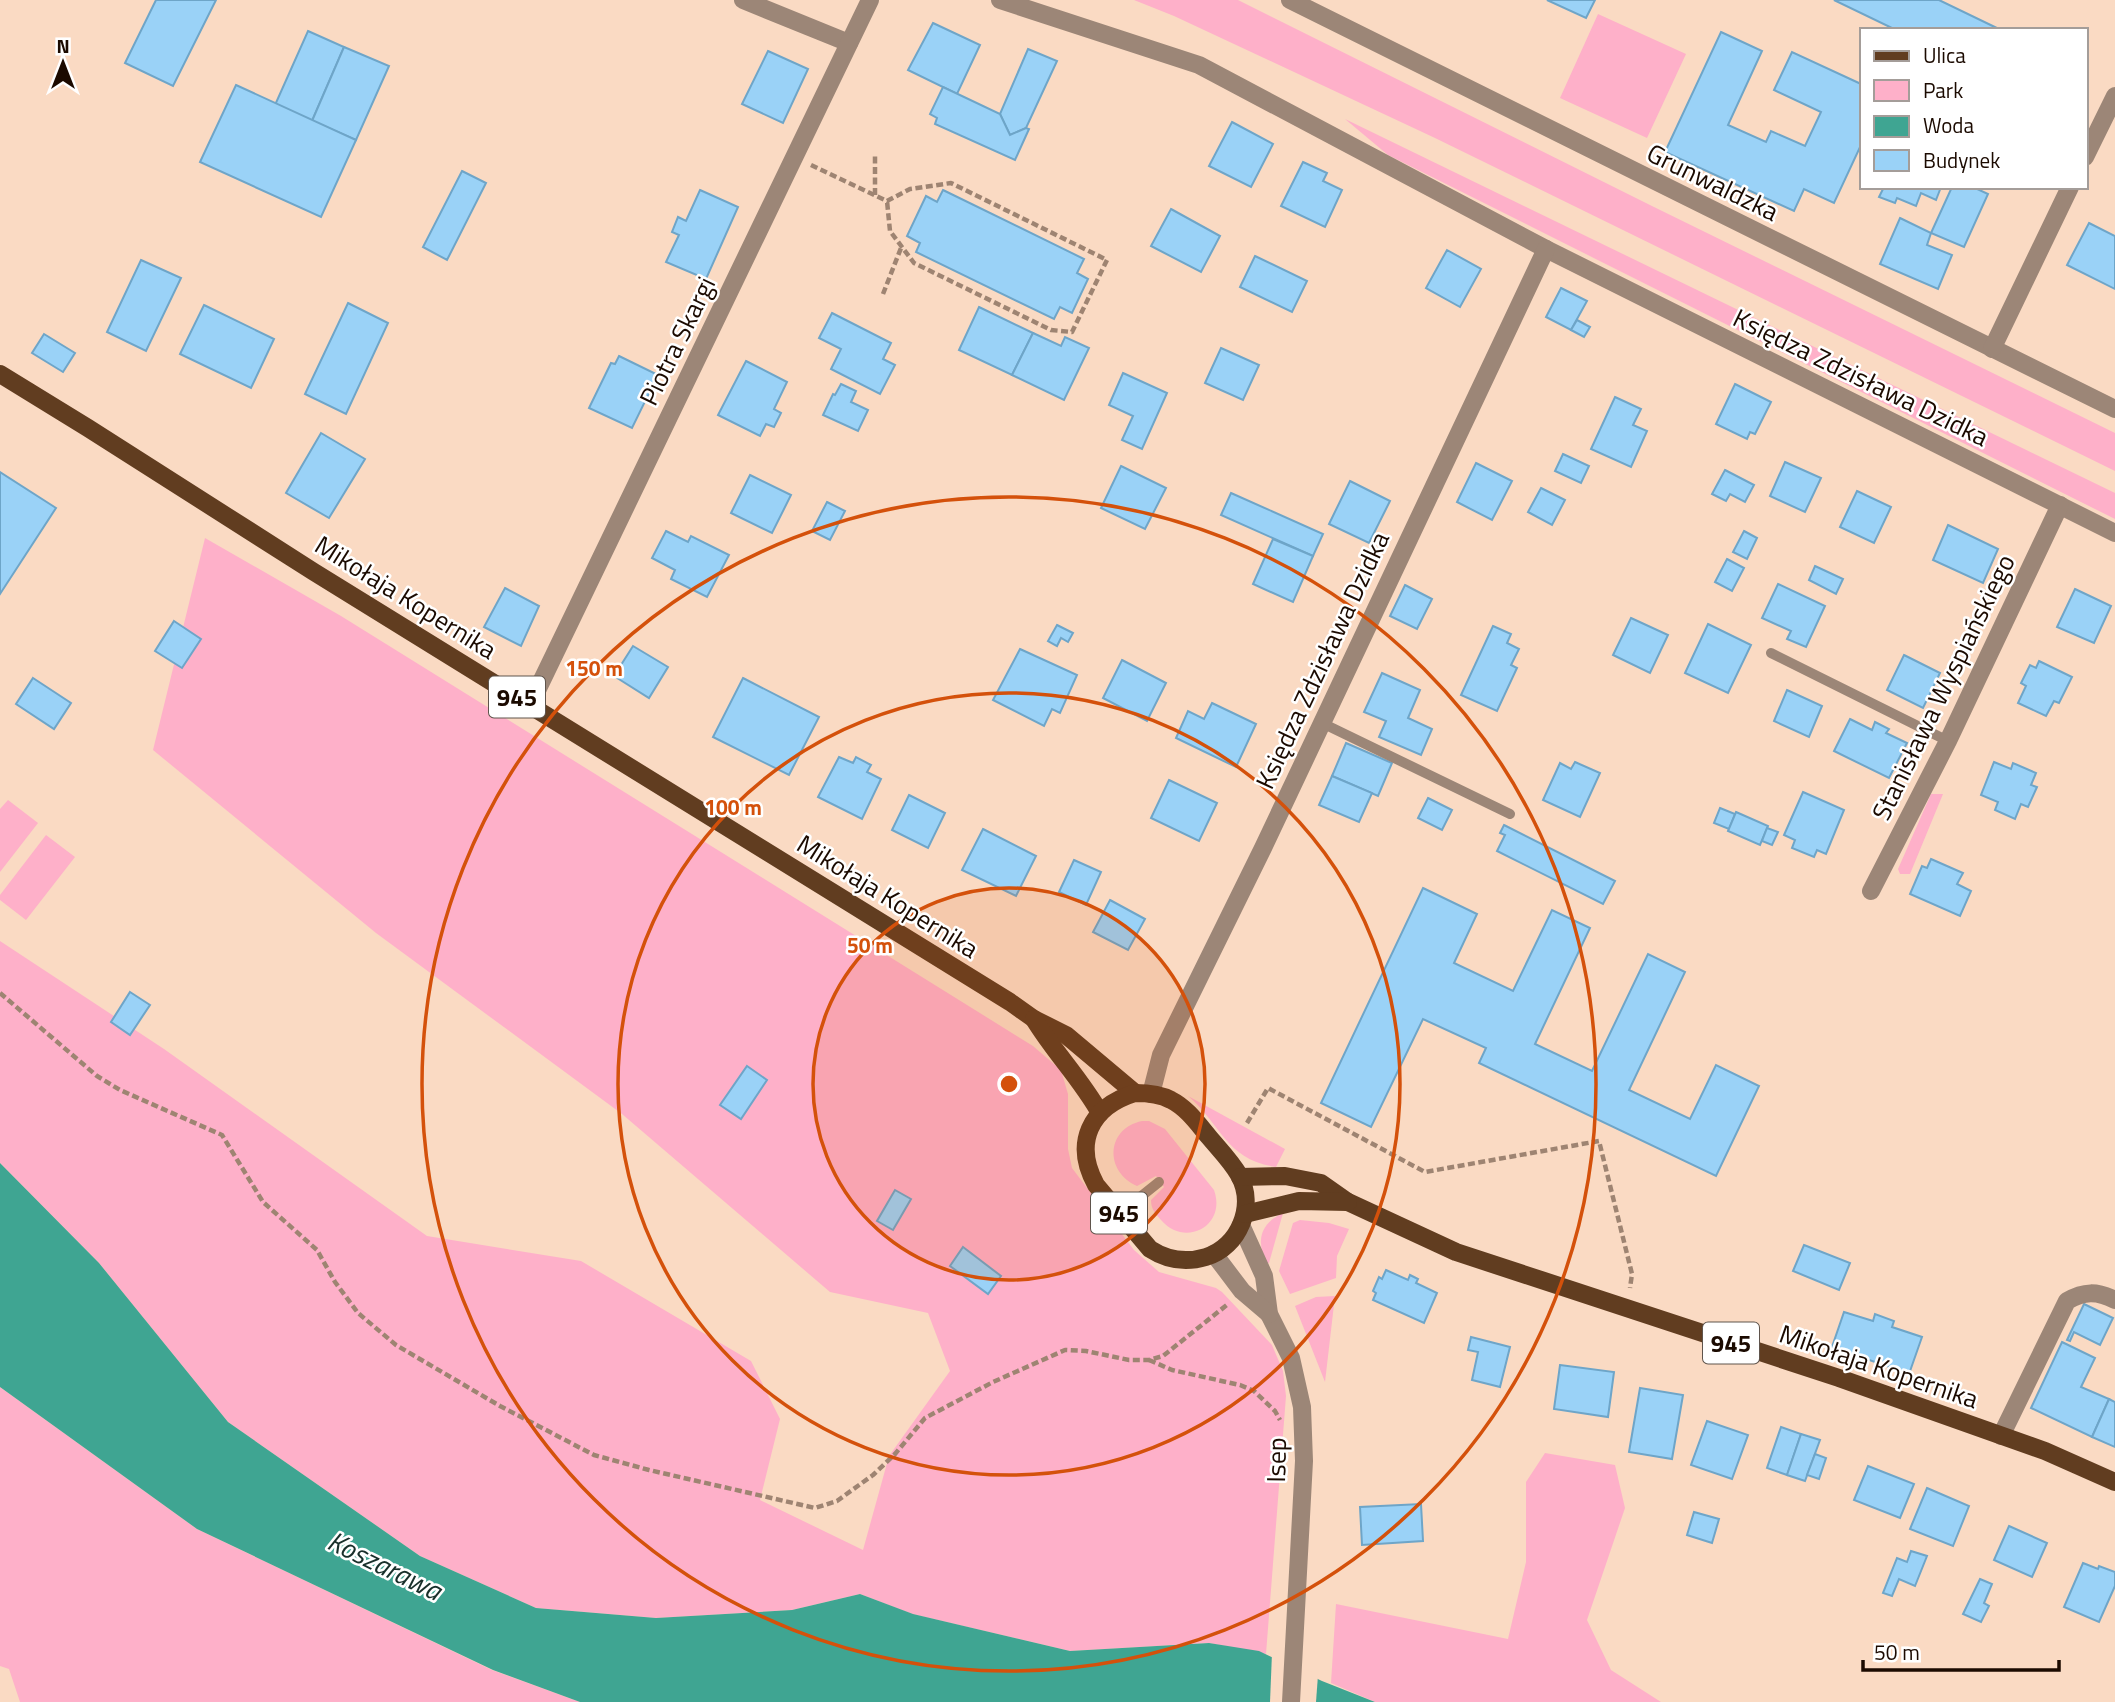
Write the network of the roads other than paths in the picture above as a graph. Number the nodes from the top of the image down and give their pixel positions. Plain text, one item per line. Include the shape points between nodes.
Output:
1 (743, 0) edge
2 (870, 0) edge
3 (1000, 0) edge
4 (1290, 0) edge
5 (849, 43) junction
6 (2115, 96) edge
7 (2087, 153) edge
8 (2069, 189) edge
9 (1546, 249) junction
10 (1992, 349) junction
11 (0, 374) edge
12 (2115, 410) edge
13 (2060, 505) junction
14 (2115, 533) edge
15 (1771, 653) dead end
16 (530, 705) junction
17 (1322, 723) junction
18 (1948, 741) junction
19 (1510, 814) dead end
20 (1871, 891) dead end
21 (1034, 1019) junction
22 (1143, 1093) junction
23 (1100, 1113) junction
24 (1240, 1177) junction
25 (1159, 1182) dead end
26 (1348, 1202) junction
27 (1119, 1214) junction
28 (1243, 1220) junction
29 (1213, 1254) junction
30 (2115, 1300) edge
31 (1269, 1314) junction
32 (2001, 1436) junction
33 (2115, 1482) edge
34 (1291, 1702) edge

1 - 5 street
2 - 5 street, Piotra Skargi
3 - 9 street, Księdza Zdzisława Dzidka via 1199,65
4 - 10 street, Grunwaldzka
5 - 16 street, Piotra Skargi
6 - 7 street
8 - 10 street
9 - 13 street, Księdza Zdzisława Dzidka
9 - 17 street, Księdza Zdzisława Dzidka
10 - 12 street, Grunwaldzka
11 - 16 main road, Mikołaja Kopernika / 945
13 - 14 street, Księdza Zdzisława Dzidka
13 - 18 street, Stanisława Wyspiańskiego
15 - 18 lane
16 - 21 main road, Mikołaja Kopernika / 945
17 - 19 lane
17 - 22 street, Księdza Zdzisława Dzidka
18 - 20 street, Stanisława Wyspiańskiego
21 - 22 main road, Mikołaja Kopernika / 945 via 1066,1035
21 - 23 main road, Mikołaja Kopernika / 945
22 - 23 main road via 1113,1101
22 - 24 main road, 945 via 1163,1096 1183,1107
23 - 27 main road, 945 via 1086,1140 1086,1162 1096,1185
24 - 26 main road, Mikołaja Kopernika / 945 via 1285,1176 1321,1183
24 - 28 main road via 1245,1194
25 - 27 lane
26 - 28 main road, Mikołaja Kopernika / 945 via 1299,1201
26 - 32 main road, Mikołaja Kopernika / 945 via 1456,1252
27 - 29 main road, 945 via 1159,1255 1185,1261
28 - 29 main road via 1228,1244
28 - 31 street, Isep via 1264,1276
29 - 31 street, Isep via 1242,1291
30 - 32 street via 2100,1293 2081,1293 2067,1301
31 - 34 street, Isep via 1291,1358 1302,1407 1304,1461
32 - 33 main road, Mikołaja Kopernika / 945

